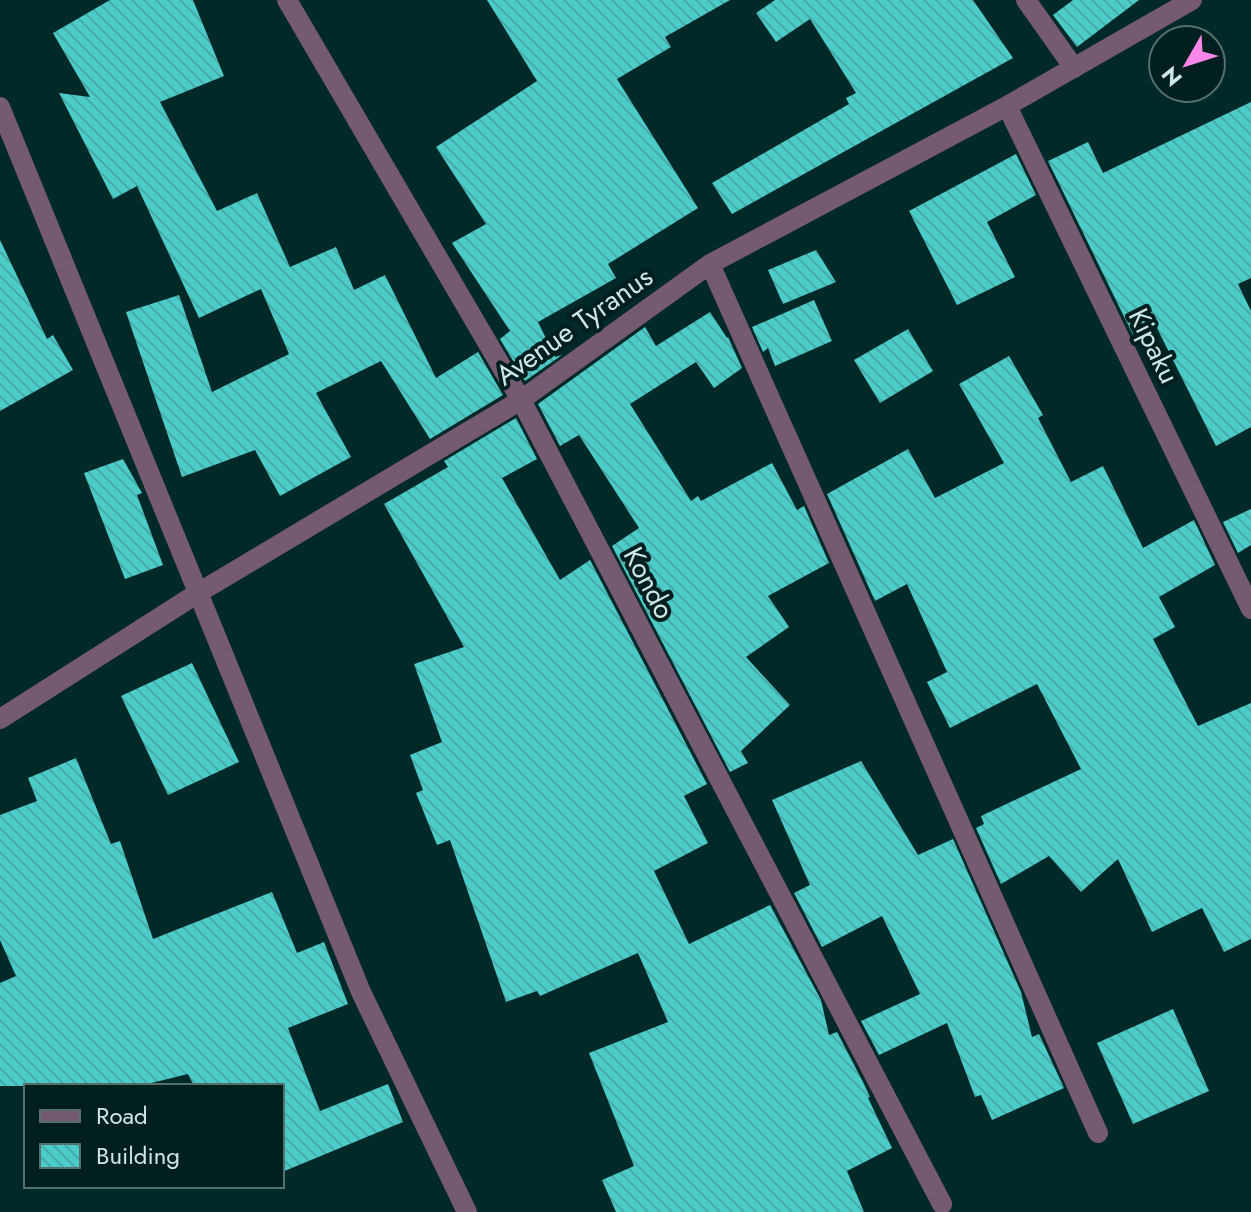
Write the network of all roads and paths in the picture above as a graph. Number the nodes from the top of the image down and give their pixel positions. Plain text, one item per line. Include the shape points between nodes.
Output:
1 (287, 0) edge
2 (1026, 0) edge
3 (1192, 0) edge
4 (1074, 68) junction
5 (1007, 106) junction
6 (0, 107) edge
7 (710, 264) junction
8 (521, 400) junction
9 (198, 593) junction
10 (1251, 609) edge
11 (0, 719) edge
12 (1098, 1133) dead end
13 (942, 1204) dead end
14 (467, 1212) edge

1 - 8 street, Kondo
2 - 4 street
3 - 4 street, Avenue Tyranus
4 - 5 street, Avenue Tyranus
5 - 7 street, Avenue Tyranus
5 - 10 street, Kipaku
6 - 9 street
7 - 8 street, Avenue Tyranus
7 - 12 street
8 - 9 street, Avenue Tyranus
8 - 13 street, Kondo
9 - 11 street, Avenue Tyranus
9 - 14 street via 361,992

